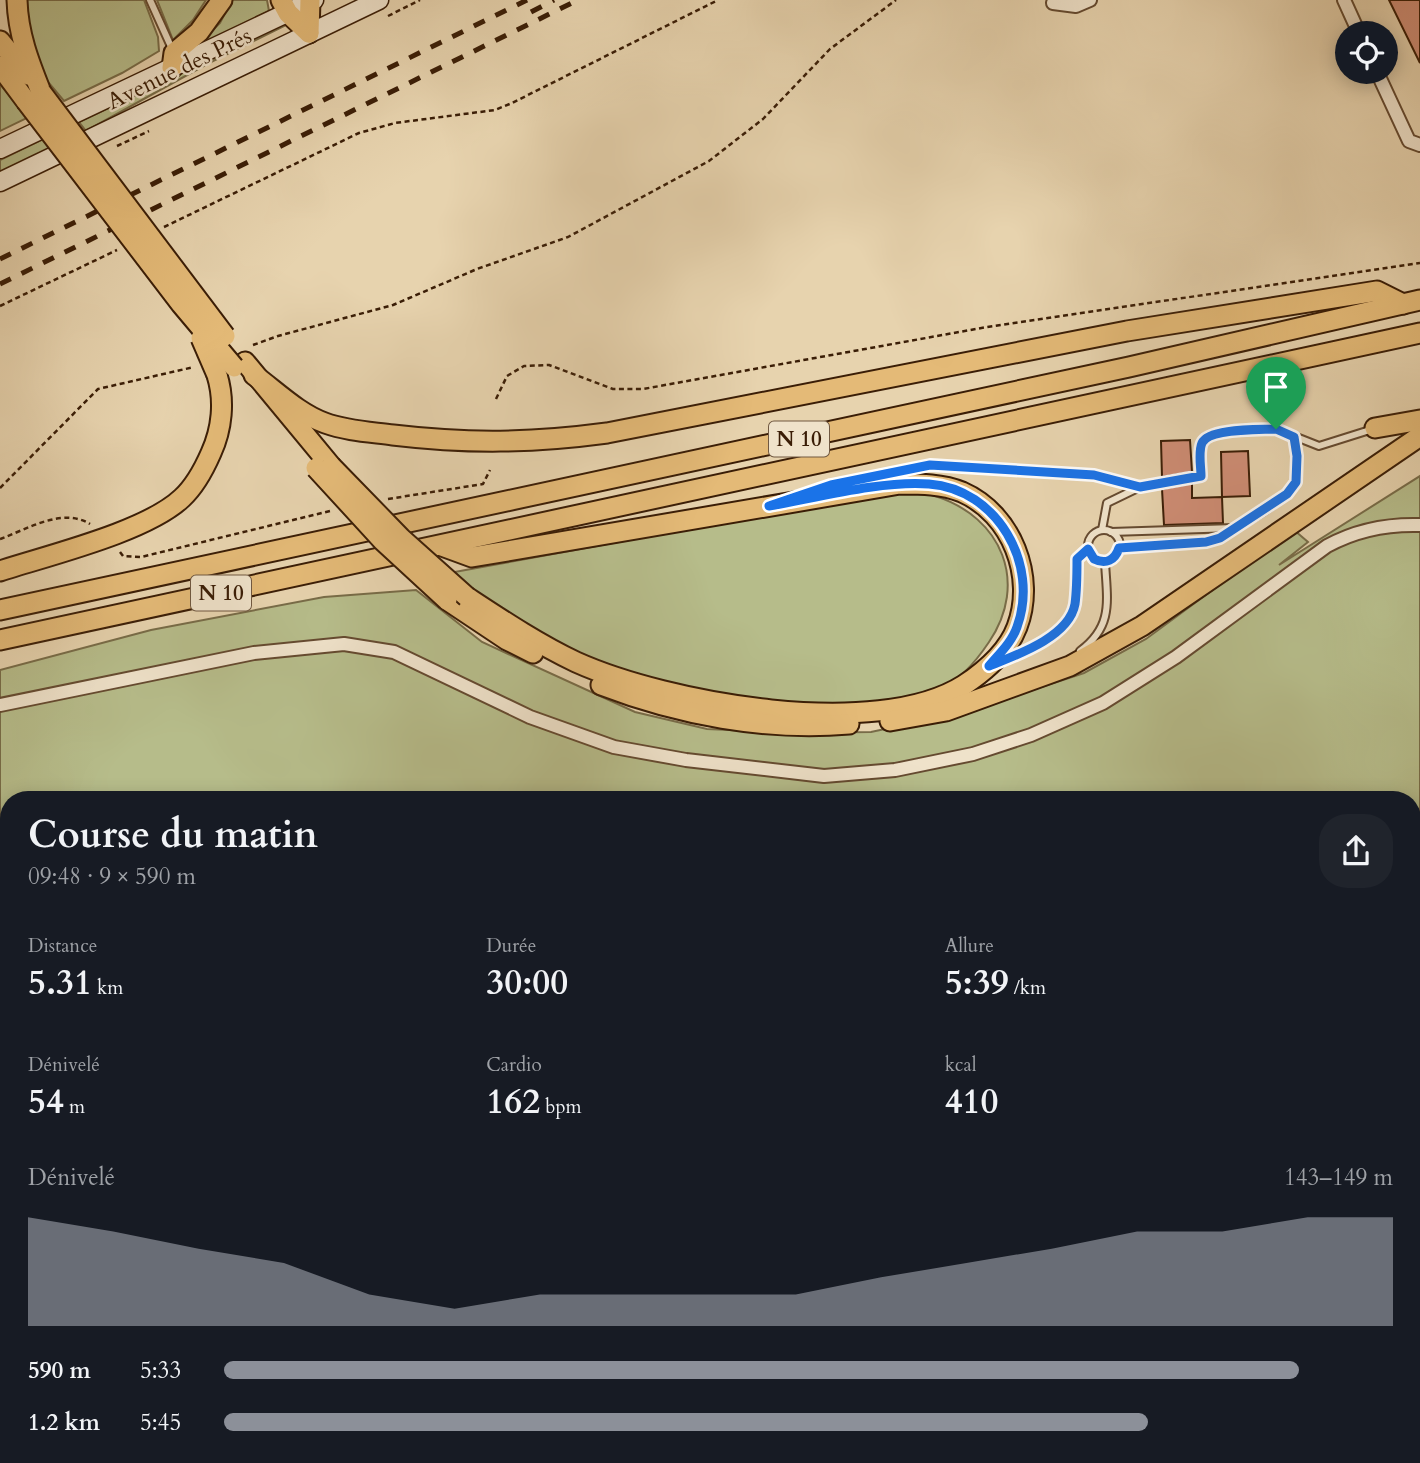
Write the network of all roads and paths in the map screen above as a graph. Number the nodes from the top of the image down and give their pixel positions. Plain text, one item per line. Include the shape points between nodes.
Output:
1 (17, 0) edge
2 (150, 0) edge
3 (222, 0) edge
4 (379, 0) edge
5 (719, 0) edge
6 (896, 0) edge
7 (1090, 0) edge
8 (1344, 0) edge
9 (312, 1) edge
10 (1053, 4) dead end
11 (285, 7) edge
12 (1354, 21) edge
13 (309, 33) junction
14 (0, 41) edge
15 (173, 60) junction
16 (0, 66) edge
17 (1383, 84) edge
18 (33, 97) junction
19 (1420, 145) edge
20 (0, 149) edge
21 (0, 181) edge
22 (164, 228) dead end
23 (126, 246) dead end
24 (1420, 263) edge
25 (1412, 302) edge
26 (0, 306) edge
27 (1420, 333) edge
28 (238, 366) junction
29 (194, 367) dead end
30 (496, 399) dead end
31 (1420, 420) edge
32 (1375, 428) joint
33 (1420, 436) edge
34 (1294, 437) junction
35 (490, 470) dead end
36 (1140, 487) junction
37 (0, 488) edge
38 (376, 500) dead end
39 (769, 506) junction
40 (337, 510) dead end
41 (1420, 525) edge
42 (93, 526) dead end
43 (1236, 528) junction
44 (1102, 530) junction
45 (1111, 532) junction
46 (0, 539) edge
47 (441, 546) junction
48 (1119, 548) junction
49 (1088, 549) junction
50 (118, 550) dead end
51 (1105, 562) junction
52 (0, 571) edge
53 (457, 599) junction
54 (0, 610) edge
55 (0, 640) edge
56 (989, 666) junction
57 (1066, 669) junction
58 (0, 705) edge

1 - 18 main road
2 - 15 lane
3 - 15 main road
4 - 13 main road, Avenue des Prés
5 - 22 path via 495,110 395,123 359,133
6 - 28 path via 830,48 763,119 709,161 579,231 393,305 278,336
7 - 10 street via 1076,6
8 - 12 street
9 - 11 main road, Avenue des Prés
9 - 13 main road
11 - 13 main road
11 - 15 main road, Avenue des Prés
13 - 21 main road, Avenue des Prés
14 - 18 main road
15 - 20 main road, Avenue des Prés
16 - 18 main road
17 - 19 street via 1409,141
18 - 28 main road, bridge
18 - 28 main road, bridge via 181,304 208,351
23 - 26 path
24 - 30 path via 987,327 643,389 613,389 549,365 524,366 506,376
25 - 28 main road via 1377,290 1127,331 607,433 545,441 487,443 345,429 303,412
25 - 54 main road, N 10
27 - 47 main road, N 10
28 - 52 main road via 218,438 204,470 183,498 155,517
28 - 53 main road, bridge via 323,467 401,538
29 - 37 path via 98,389
31 - 32 main road
32 - 34 lane via 1319,446
33 - 57 main road via 1142,626
34 - 36 lane via 1276,429 1218,433 1200,445 1201,476
34 - 43 lane via 1296,482 1287,494
35 - 38 path via 483,484
36 - 39 lane via 1094,475 930,465 831,485
36 - 44 lane via 1107,503
39 - 47 main road via 472,557
39 - 56 main road via 900,484 930,484 963,492 989,510 1009,534 1021,562 1024,593 1017,627
40 - 50 path via 141,557 123,556
41 - 58 street via 1371,528 1327,546 1176,657 1103,703 985,750 895,770 824,776 614,747 530,717 394,652 344,645 254,653
42 - 46 path via 79,517 61,516
43 - 45 lane
43 - 48 lane via 1206,542
44 - 45 lane
44 - 49 lane via 1090,538
45 - 48 lane
47 - 55 main road, N 10
48 - 51 lane via 1114,558
49 - 51 lane via 1094,559
49 - 56 lane via 1077,559 1075,605 1068,621 1039,642
51 - 57 lane via 1107,616 1098,636 1076,653
53 - 56 main road via 577,662 646,687 731,706 822,713 876,710 934,699
53 - 57 main road via 507,640 566,670 640,700 725,720 821,726 892,721 946,711

